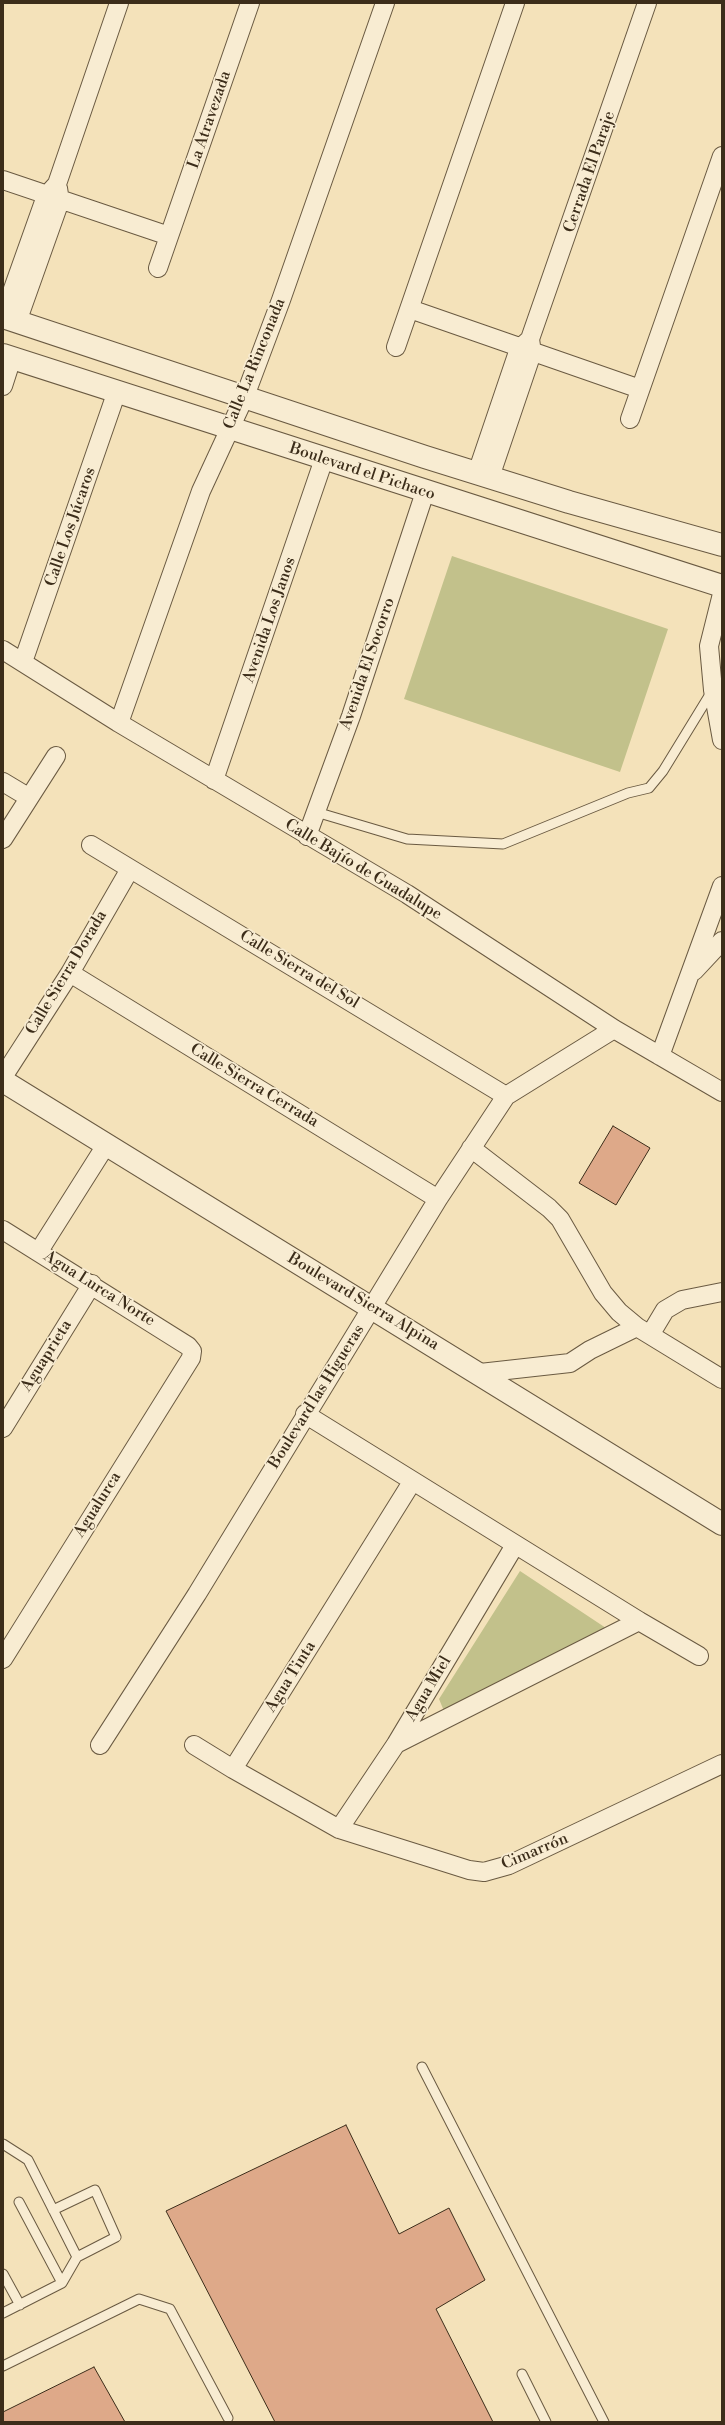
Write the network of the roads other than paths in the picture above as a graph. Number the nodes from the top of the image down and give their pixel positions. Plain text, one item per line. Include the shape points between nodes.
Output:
1 (119, 3) edge
2 (250, 3) edge
3 (385, 3) edge
4 (515, 3) edge
5 (647, 3) edge
6 (722, 156) edge
7 (3, 180) edge
8 (55, 193) junction
9 (169, 236) junction
10 (158, 268) dead end
11 (410, 309) junction
12 (8, 319) edge
13 (396, 347) dead end
14 (527, 347) junction
15 (8, 356) edge
16 (3, 386) edge
17 (640, 389) junction
18 (117, 391) junction
19 (245, 396) junction
20 (630, 419) dead end
21 (230, 429) junction
22 (324, 459) junction
23 (483, 475) junction
24 (425, 492) junction
25 (722, 545) edge
26 (722, 586) edge
27 (722, 594) edge
28 (3, 650) edge
29 (23, 662) junction
30 (713, 690) junction
31 (120, 723) junction
32 (722, 740) edge
33 (56, 756) dead end
34 (214, 780) junction
35 (3, 782) edge
36 (28, 797) junction
37 (316, 812) junction
38 (307, 836) junction
39 (3, 839) edge
40 (91, 845) dead end
41 (130, 869) junction
42 (722, 886) edge
43 (722, 941) edge
44 (70, 973) junction
45 (686, 979) junction
46 (614, 1029) junction
47 (660, 1056) junction
48 (3, 1077) edge
49 (3, 1081) edge
50 (722, 1092) edge
51 (506, 1096) junction
52 (106, 1145) junction
53 (471, 1148) junction
54 (438, 1199) junction
55 (3, 1230) edge
56 (39, 1251) junction
57 (92, 1284) junction
58 (722, 1292) edge
59 (372, 1308) junction
60 (643, 1331) junction
61 (192, 1351) joint
62 (480, 1373) junction
63 (722, 1379) edge
64 (305, 1414) junction
65 (3, 1428) edge
66 (412, 1482) junction
67 (722, 1524) edge
68 (515, 1546) junction
69 (640, 1621) junction
70 (9, 1635) edge
71 (699, 1656) dead end
72 (3, 1659) edge
73 (396, 1744) junction
74 (100, 1745) dead end
75 (194, 1745) dead end
76 (722, 1764) edge
77 (233, 1769) junction
78 (339, 1829) junction
79 (422, 2067) dead end
80 (3, 2144) edge
81 (19, 2202) dead end
82 (53, 2210) junction
83 (77, 2257) junction
84 (3, 2274) edge
85 (62, 2283) junction
86 (20, 2305) junction
87 (3, 2313) edge
88 (3, 2366) edge
89 (522, 2374) dead end
90 (228, 2418) dead end
91 (546, 2422) edge
92 (604, 2422) edge

1 - 8 street
2 - 9 street, La Atravezada
3 - 19 street, Calle La Rinconada
4 - 11 street
5 - 14 street, Cerrada El Paraje
6 - 17 street
7 - 8 street
8 - 9 street
8 - 12 street
9 - 10 street, La Atravezada
11 - 13 street
11 - 14 street
12 - 19 street
14 - 17 street
14 - 23 street, Cerrada El Paraje
15 - 16 street
15 - 18 street, Boulevard el Pichaco
17 - 20 street
18 - 21 street, Boulevard el Pichaco
18 - 29 street, Calle Los Júcaros
19 - 21 street, Calle La Rinconada
19 - 23 street
21 - 22 street, Boulevard el Pichaco
21 - 31 street, Calle La Rinconada via 201,491
22 - 24 street, Boulevard el Pichaco
22 - 34 street, Avenida Los Janos
23 - 25 street
24 - 26 street, Boulevard el Pichaco
24 - 37 street, Avenida El Socorro
27 - 30 street via 709,646
28 - 29 street, Calle Bajío de Guadalupe
29 - 31 street, Calle Bajío de Guadalupe
30 - 32 street
30 - 37 lane via 663,772 649,788 628,793 503,844 407,839
31 - 34 street, Calle Bajío de Guadalupe
33 - 36 street
34 - 38 street, Calle Bajío de Guadalupe
35 - 36 street
36 - 39 street
37 - 38 street, Avenida El Socorro
38 - 46 street, Calle Bajío de Guadalupe via 407,894
40 - 41 street, Calle Sierra del Sol
41 - 44 street, Calle Sierra Dorada
41 - 51 street, Calle Sierra del Sol
42 - 45 street
43 - 45 street
44 - 48 street, Calle Sierra Dorada
44 - 54 street, Calle Sierra Cerrada
45 - 47 street via 674,1021
46 - 47 street, Calle Bajío de Guadalupe
46 - 51 street, Boulevard las Higueras
47 - 50 street, Calle Bajío de Guadalupe
49 - 52 street, Boulevard Sierra Alpina
51 - 53 street, Boulevard las Higueras
52 - 56 street
52 - 59 street, Boulevard Sierra Alpina
53 - 54 street, Boulevard las Higueras
53 - 60 street via 560,1219 603,1293
54 - 59 street, Boulevard las Higueras
55 - 56 street, Agua Lurca Norte
56 - 57 street, Agua Lurca Norte
57 - 61 street, Agua Lurca Norte
57 - 65 street, Aguaprieta
58 - 60 street via 682,1300 665,1310
59 - 62 street, Boulevard Sierra Alpina
59 - 64 street, Boulevard las Higueras
60 - 62 street via 590,1350 570,1363
60 - 63 street
61 - 70 street, Agualurca via 191,1358
62 - 67 street, Boulevard Sierra Alpina
64 - 66 street
64 - 74 street, Boulevard las Higueras via 197,1594
66 - 68 street
66 - 77 street, Agua Tinta
68 - 69 street
68 - 73 street, Agua Miel
69 - 71 street
69 - 73 street
70 - 72 street, Agualurca
73 - 78 street, Agua Miel
75 - 77 street
76 - 78 street, Cimarrón via 508,1865 484,1872 469,1870
77 - 78 street
79 - 92 lane
80 - 82 lane via 28,2160
81 - 85 lane
82 - 83 lane
82 - 83 lane via 95,2190 116,2237
83 - 85 lane
84 - 86 lane
85 - 86 lane
86 - 87 lane
88 - 90 lane via 139,2299 170,2309
89 - 91 lane

